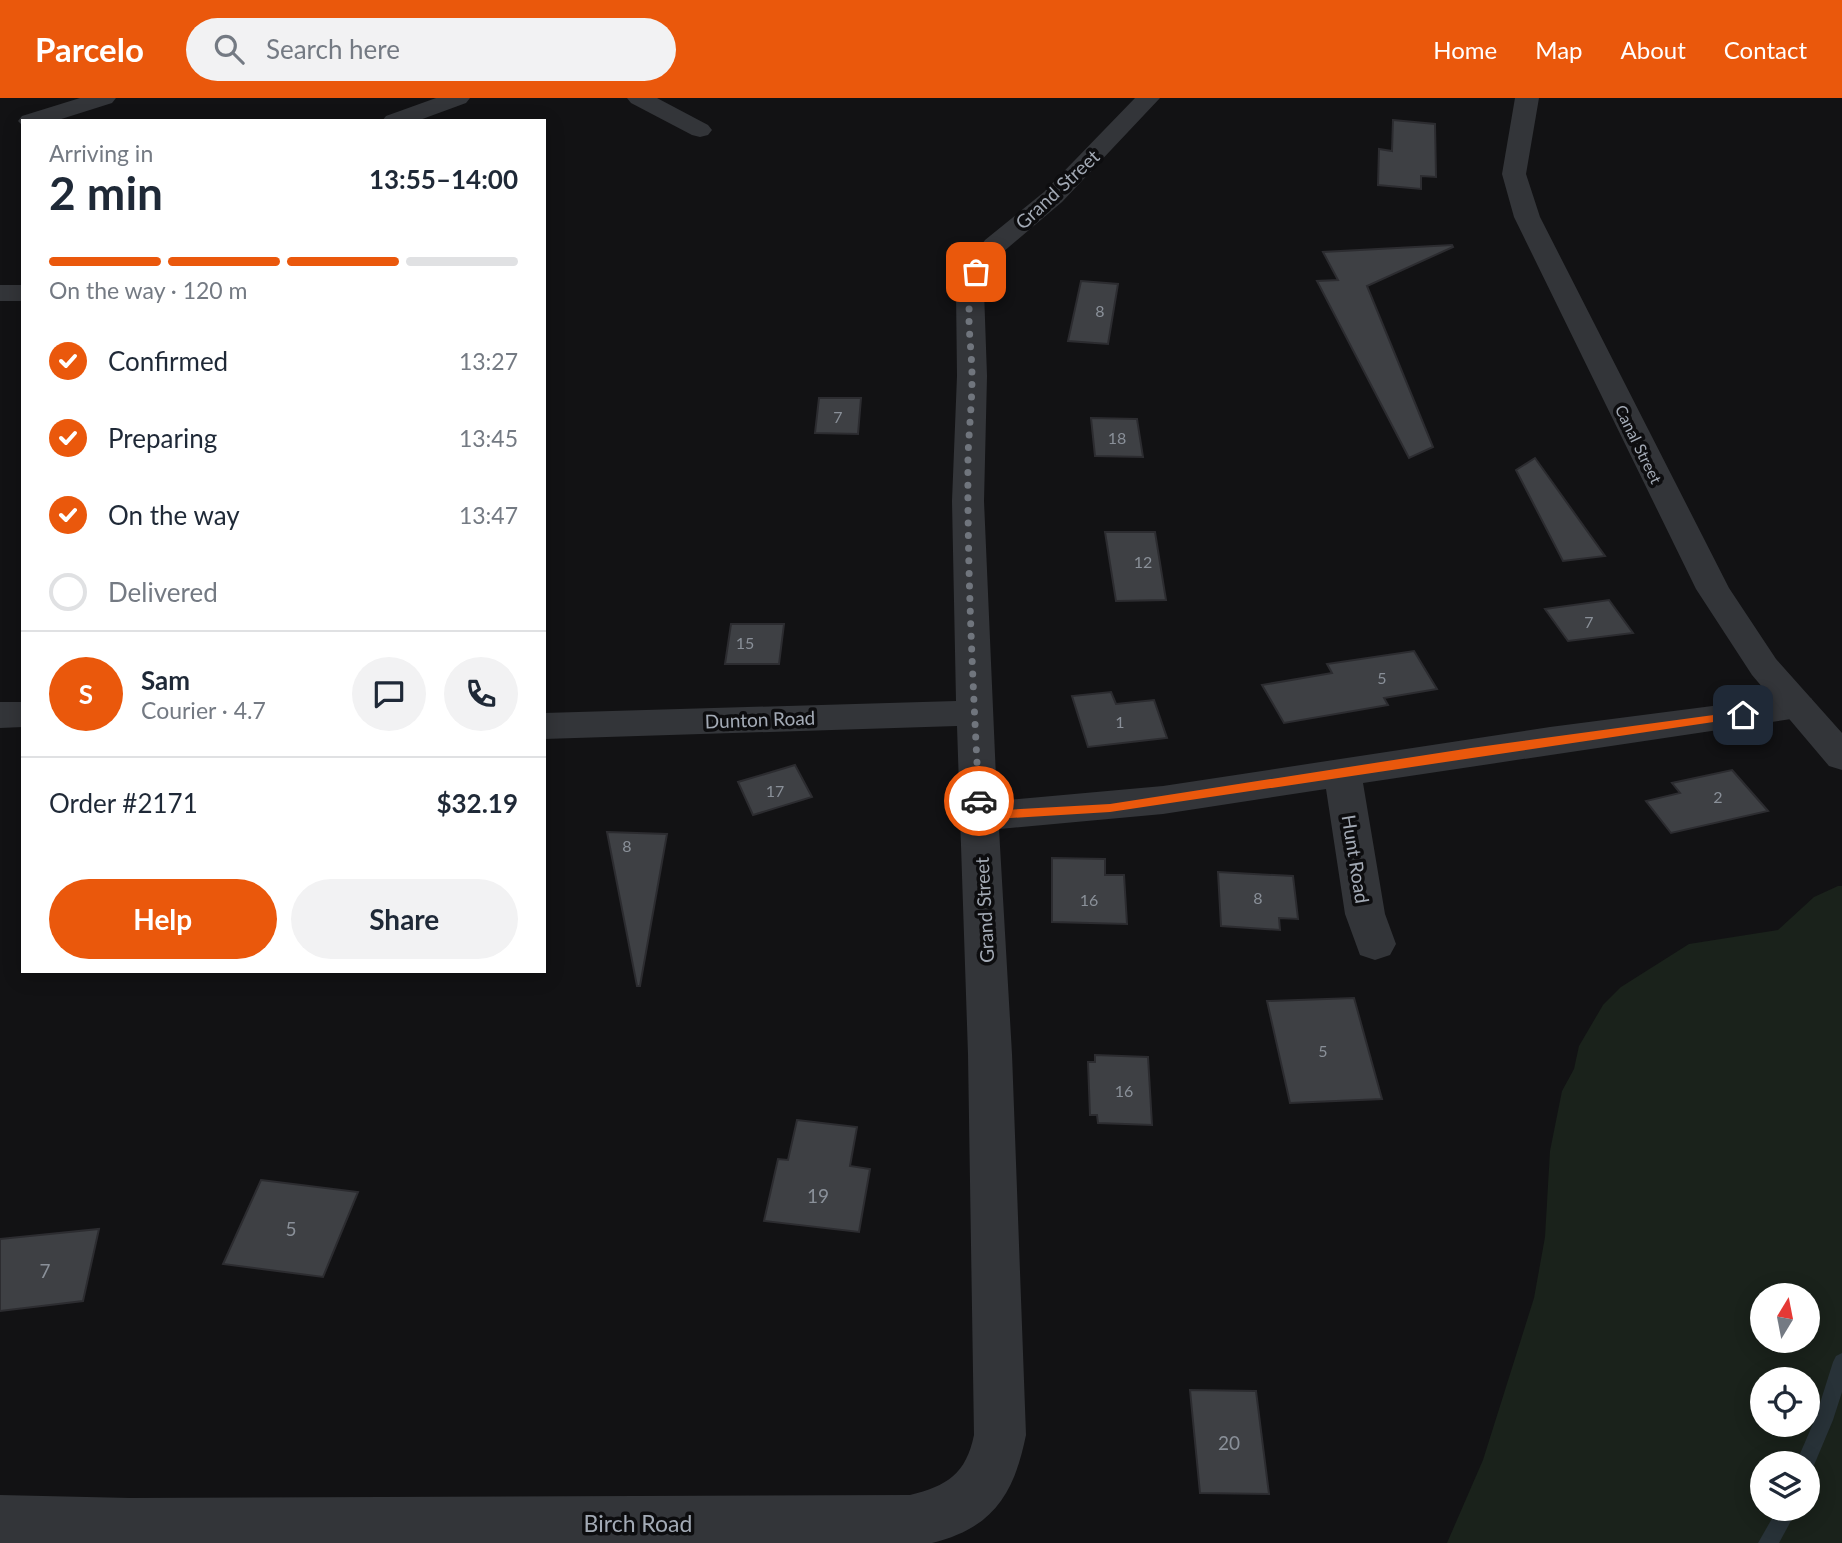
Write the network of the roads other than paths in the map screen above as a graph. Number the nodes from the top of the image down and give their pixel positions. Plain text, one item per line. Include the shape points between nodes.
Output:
1 (104, 98) edge
2 (458, 98) edge
3 (639, 98) edge
4 (1148, 98) edge
5 (1527, 98) edge
6 (32, 119) edge
7 (400, 119) edge
8 (700, 130) dead end
9 (0, 293) edge
10 (21, 293) edge
11 (1798, 707) junction
12 (975, 713) junction
13 (21, 714) edge
14 (0, 715) edge
15 (546, 726) edge
16 (1842, 757) edge
17 (1343, 774) junction
18 (979, 816) junction
19 (1375, 944) dead end
20 (974, 1493) joint
21 (0, 1522) edge

1 - 6 street
2 - 7 street
3 - 8 street
4 - 12 street, Grand Street via 1053,197 994,246 972,281 968,478
5 - 11 street, Canal Street via 1514,174 1527,217 1713,589 1764,667
9 - 10 street
11 - 16 street, Canal Street
11 - 17 street
12 - 15 street, Dunton Road
12 - 18 street, Grand Street
13 - 14 street
17 - 18 street via 1110,808
17 - 19 street, Hunt Road via 1365,914
18 - 20 street, Grand Street via 1000,1435 993,1469
20 - 21 street, Birch Road via 946,1513 910,1522

